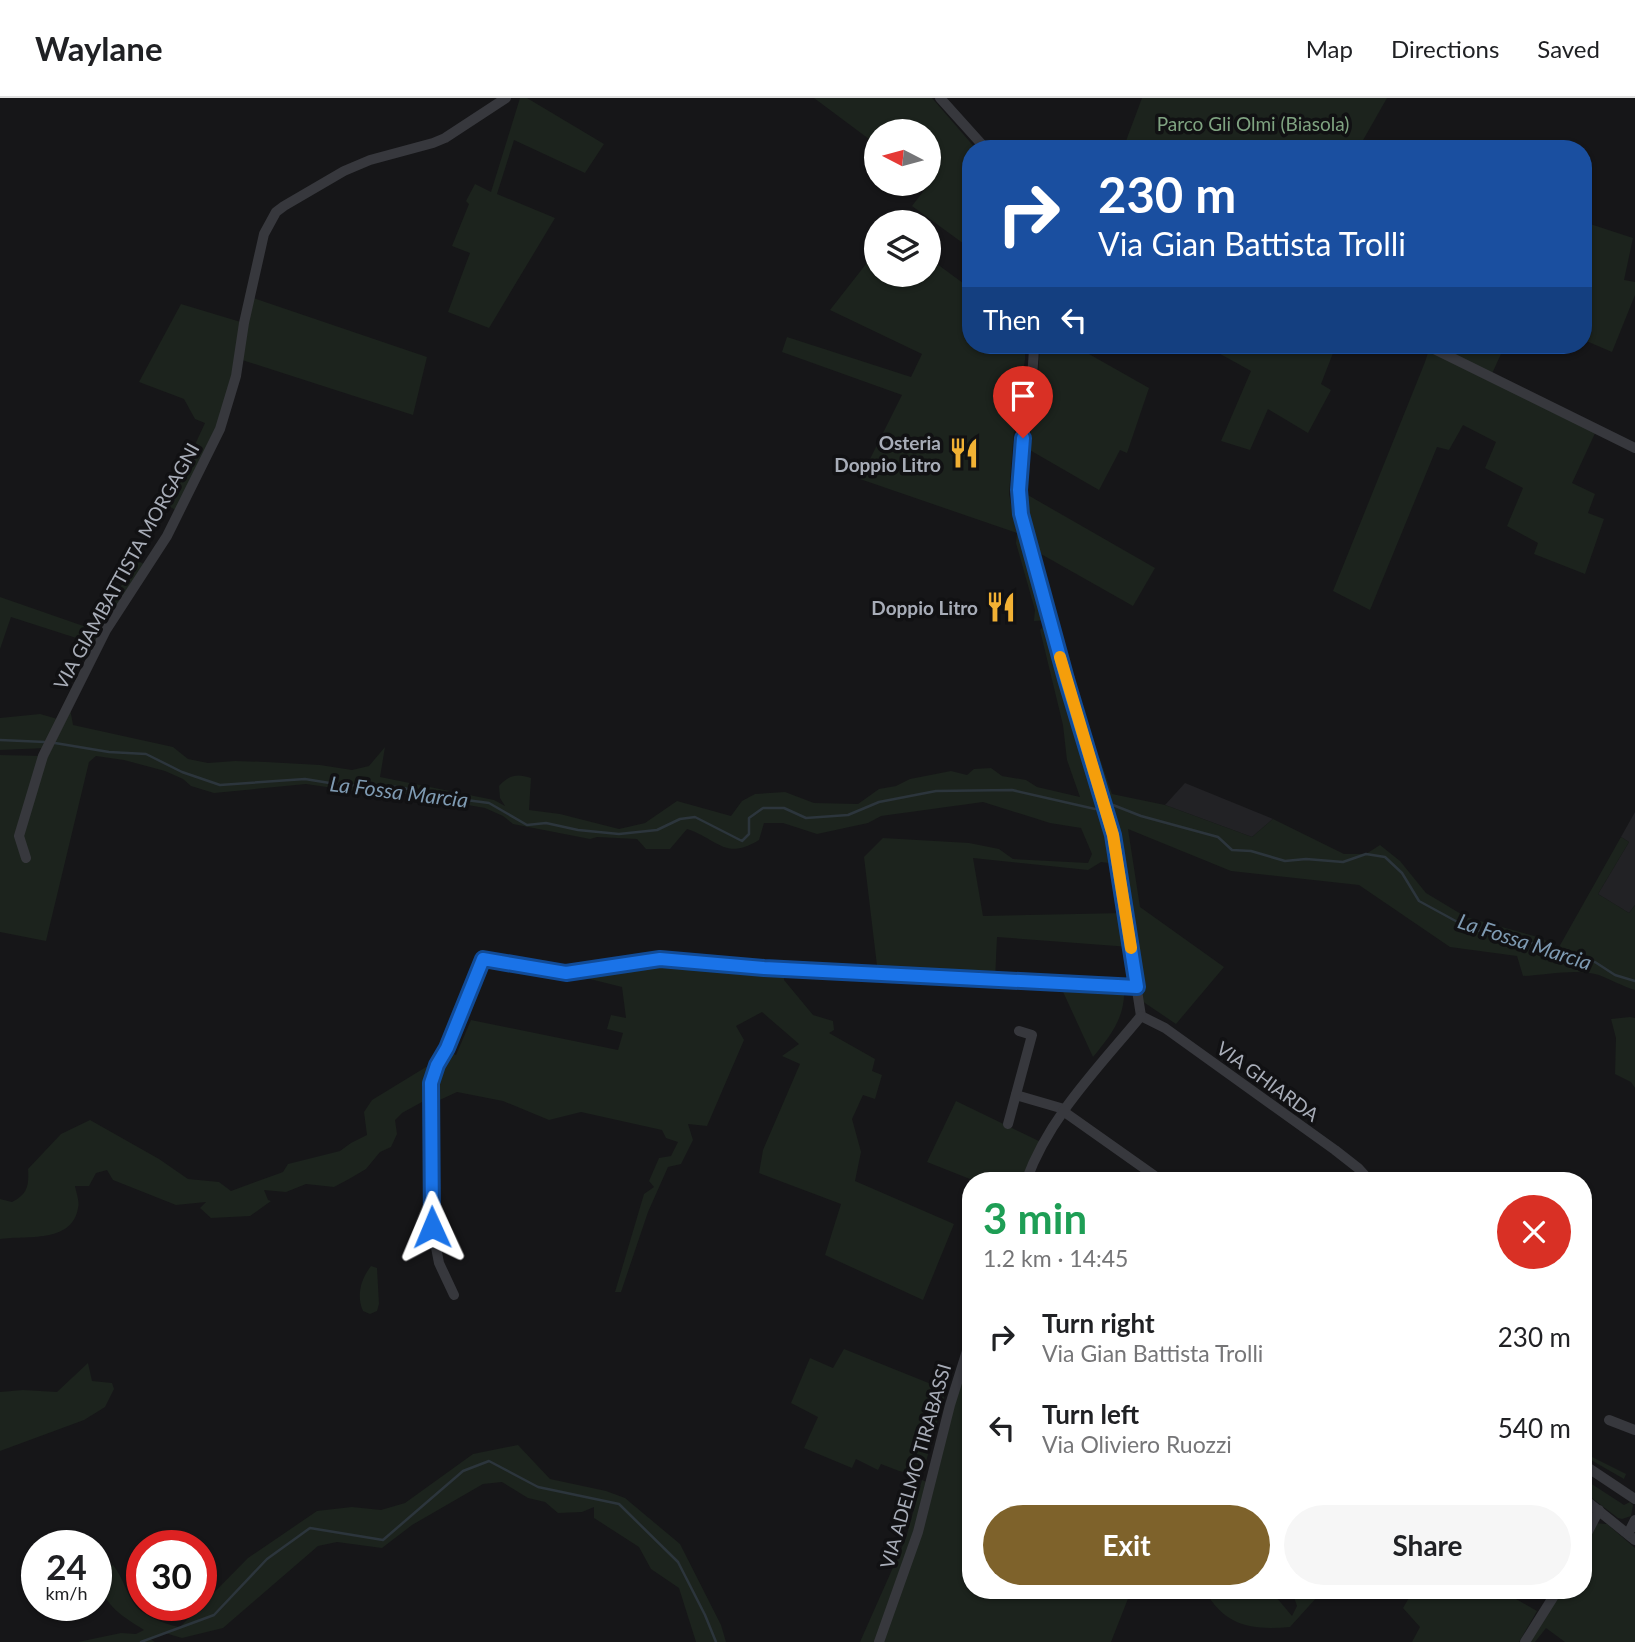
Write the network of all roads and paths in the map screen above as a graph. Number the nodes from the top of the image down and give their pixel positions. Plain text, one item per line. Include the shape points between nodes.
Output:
1 (506, 98) edge
2 (940, 98) edge
3 (978, 140) edge
4 (1034, 354) edge
5 (1444, 354) edge
6 (1635, 448) edge
7 (26, 858) dead end
8 (1137, 987) junction
9 (1141, 1016) junction
10 (1019, 1031) dead end
11 (1016, 1095) junction
12 (1063, 1110) junction
13 (1008, 1124) dead end
14 (1030, 1172) edge
15 (1149, 1172) edge
16 (1360, 1172) edge
17 (454, 1295) dead end
18 (962, 1367) edge
19 (1609, 1420) dead end
20 (1635, 1430) edge
21 (1592, 1470) edge
22 (1635, 1499) edge
23 (1592, 1505) edge
24 (1599, 1510) junction
25 (1635, 1520) edge
26 (1592, 1524) edge
27 (1632, 1537) edge
28 (1552, 1599) edge
29 (879, 1642) edge
30 (1525, 1642) edge

1 - 7 street, VIA GIAMBATTISTA MORGAGNI via 445,138 357,164 276,212 264,234 236,376 220,429 167,536 101,639 43,756 19,836
2 - 3 street
4 - 8 street via 1020,467 1021,514 1113,835
5 - 6 street
8 - 9 street
8 - 17 street via 660,959 566,973 483,959 431,1083 431,1221 439,1263
9 - 12 street
9 - 16 street, VIA GHIARDA via 1165,1028
10 - 11 street via 1032,1034
11 - 12 street
11 - 13 street
12 - 14 street
12 - 15 street
18 - 29 street, VIA ADELMO TIRABASSI via 918,1532
19 - 20 street
21 - 22 street
23 - 24 street
24 - 26 street
24 - 27 street
25 - 27 street
28 - 30 street

